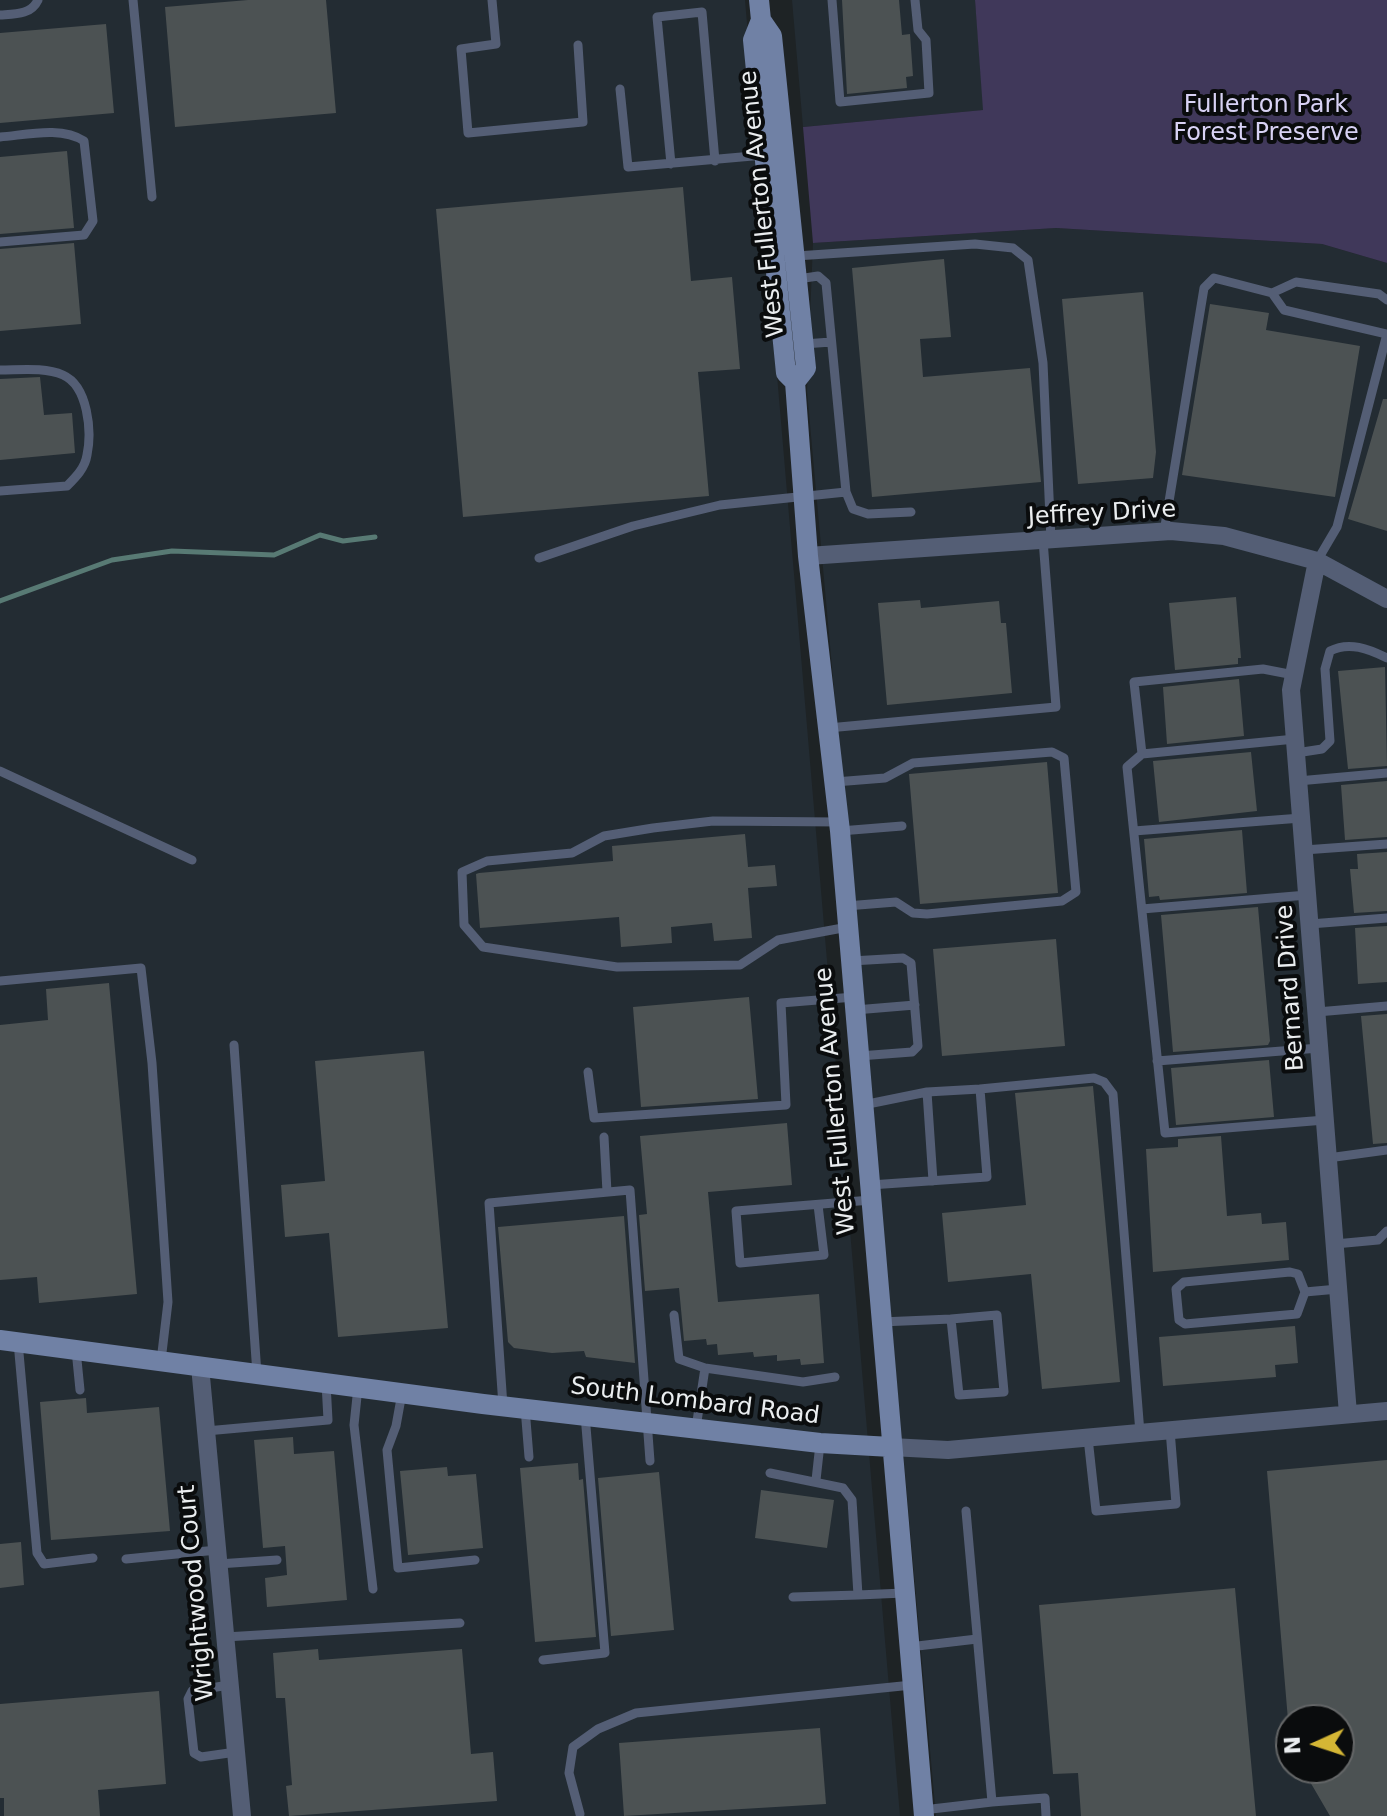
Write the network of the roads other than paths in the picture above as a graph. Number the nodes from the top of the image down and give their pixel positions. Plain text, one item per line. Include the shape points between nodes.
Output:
1 (38, 0) edge
2 (133, 0) edge
3 (492, 0) edge
4 (832, 0) edge
5 (915, 0) edge
6 (760, 10) edge
7 (0, 15) edge
8 (578, 45) dead end
9 (620, 89) dead end
10 (0, 137) edge
11 (764, 155) junction
12 (715, 161) junction
13 (671, 164) junction
14 (152, 197) dead end
15 (0, 242) edge
16 (796, 256) junction
17 (798, 279) junction
18 (1272, 293) junction
19 (1387, 300) edge
20 (1387, 333) edge
21 (831, 342) junction
22 (804, 344) junction
23 (0, 370) edge
24 (795, 382) junction
25 (0, 491) edge
26 (846, 492) junction
27 (804, 499) junction
28 (911, 512) dead end
29 (1164, 532) junction
30 (1047, 540) junction
31 (808, 556) junction
32 (539, 558) dead end
33 (1317, 561) junction
34 (1387, 599) edge
35 (1387, 658) edge
36 (1294, 675) junction
37 (828, 728) junction
38 (1296, 746) junction
39 (1142, 754) junction
40 (0, 771) edge
41 (1387, 773) edge
42 (1298, 781) junction
43 (834, 782) junction
44 (1301, 818) junction
45 (840, 826) junction
46 (902, 826) dead end
47 (1134, 831) junction
48 (1387, 844) edge
49 (1304, 850) junction
50 (192, 860) dead end
51 (1307, 895) junction
52 (1142, 909) junction
53 (847, 916) junction
54 (1387, 918) edge
55 (1310, 924) junction
56 (851, 961) junction
57 (0, 981) edge
58 (854, 1004) junction
59 (915, 1005) junction
60 (1387, 1006) edge
61 (1317, 1012) junction
62 (234, 1045) dead end
63 (1319, 1048) junction
64 (859, 1056) junction
65 (1157, 1061) junction
66 (588, 1072) dead end
67 (980, 1089) junction
68 (927, 1092) junction
69 (863, 1105) junction
70 (1325, 1120) junction
71 (604, 1137) dead end
72 (1387, 1150) edge
73 (1328, 1158) junction
74 (933, 1181) junction
75 (607, 1192) junction
76 (870, 1193) junction
77 (818, 1205) junction
78 (1387, 1231) edge
79 (1335, 1244) junction
80 (1338, 1289) junction
81 (1305, 1292) junction
82 (674, 1315) dead end
83 (951, 1319) junction
84 (881, 1322) junction
85 (9, 1341) edge
86 (76, 1350) junction
87 (161, 1361) junction
88 (200, 1366) junction
89 (705, 1368) junction
90 (257, 1374) junction
91 (835, 1377) dead end
92 (326, 1383) junction
93 (358, 1387) junction
94 (80, 1390) dead end
95 (402, 1393) junction
96 (503, 1406) junction
97 (525, 1408) junction
98 (1387, 1411) edge
99 (1348, 1414) junction
100 (585, 1415) junction
101 (647, 1422) junction
102 (696, 1428) junction
103 (1170, 1430) junction
104 (206, 1431) junction
105 (1140, 1433) junction
106 (1088, 1438) junction
107 (820, 1443) junction
108 (891, 1447) junction
109 (529, 1457) dead end
110 (650, 1461) dead end
111 (770, 1473) dead end
112 (816, 1480) junction
113 (966, 1511) dead end
114 (218, 1557) junction
115 (93, 1558) dead end
116 (126, 1559) dead end
117 (277, 1560) dead end
118 (475, 1560) dead end
119 (373, 1589) dead end
120 (904, 1593) junction
121 (858, 1595) junction
122 (793, 1597) dead end
123 (460, 1623) dead end
124 (225, 1637) junction
125 (977, 1639) junction
126 (909, 1647) junction
127 (543, 1660) dead end
128 (229, 1685) junction
129 (912, 1685) junction
130 (236, 1752) junction
131 (992, 1802) junction
132 (924, 1813) edge
133 (580, 1814) edge
134 (242, 1816) edge
135 (1046, 1816) edge

1 - 7 lane via 25,13
2 - 14 lane
3 - 8 lane via 496,44 461,49 468,133 583,122
4 - 5 lane via 840,102 929,93 926,40 918,30
6 - 11 street, West Fullerton Avenue via 753,40
6 - 16 street, West Fullerton Avenue via 772,36
9 - 13 lane via 628,167
10 - 15 lane via 52,133 84,141 93,221 84,235
11 - 12 lane
11 - 24 street, West Fullerton Avenue via 786,373
12 - 13 lane
12 - 13 lane via 702,12 657,17
16 - 17 street, West Fullerton Avenue
16 - 30 lane via 975,244 1013,248 1028,260 1043,363
17 - 21 lane via 818,276 826,283
17 - 22 street, West Fullerton Avenue
18 - 19 lane via 1296,282 1379,294
18 - 20 lane via 1284,310
18 - 29 lane via 1214,278 1204,288
20 - 33 lane via 1337,527
21 - 22 lane
21 - 26 lane
22 - 24 street, West Fullerton Avenue via 806,368
23 - 25 lane via 48,371 65,376 81,390 88,455 67,486
24 - 27 street, West Fullerton Avenue
26 - 27 lane
26 - 28 lane via 853,509 868,514
27 - 31 street, West Fullerton Avenue
27 - 32 lane via 720,505 661,518
29 - 30 street, Jeffrey Drive
29 - 33 street, Jeffrey Drive via 1224,536
30 - 31 street, Jeffrey Drive
30 - 37 lane via 1056,707
31 - 37 street, West Fullerton Avenue
33 - 34 street, Jeffrey Drive
33 - 36 street, Bernard Drive
35 - 38 lane via 1358,647 1330,651 1325,669 1330,741 1318,750
36 - 38 street, Bernard Drive
36 - 39 lane via 1263,669 1134,682
37 - 43 street, West Fullerton Avenue
38 - 39 lane
38 - 42 street, Bernard Drive
39 - 47 lane via 1127,767
40 - 50 lane
41 - 42 lane
42 - 44 street, Bernard Drive
43 - 45 street, West Fullerton Avenue
43 - 53 lane via 885,778 913,763 1052,752 1064,758 1076,892 1062,901 927,914 913,913 896,902
44 - 47 lane
44 - 49 street, Bernard Drive
45 - 46 lane
45 - 53 street, West Fullerton Avenue
45 - 53 lane via 713,821 604,836 572,853 487,861 462,872 464,925 483,947 617,967 740,965 778,940
47 - 52 lane
48 - 49 lane
49 - 51 street, Bernard Drive
51 - 52 lane
51 - 55 street, Bernard Drive
52 - 65 lane
53 - 56 street, West Fullerton Avenue
54 - 55 lane
55 - 61 street, Bernard Drive
56 - 58 street, West Fullerton Avenue
56 - 59 lane via 903,958 911,963
57 - 87 lane via 141,968 168,1302
58 - 59 lane
58 - 64 street, West Fullerton Avenue
58 - 66 lane via 781,1003 786,1105 594,1118
59 - 64 lane via 918,1046 912,1052
60 - 61 lane
61 - 63 street, Bernard Drive
62 - 90 lane
63 - 65 lane
63 - 70 street, Bernard Drive
64 - 69 street, West Fullerton Avenue
65 - 70 lane via 1165,1133
67 - 68 lane
67 - 74 lane via 987,1177
67 - 105 lane via 1094,1078 1113,1094
68 - 69 lane
68 - 74 lane
69 - 76 street, West Fullerton Avenue
70 - 73 street, Bernard Drive
71 - 75 lane
72 - 73 lane
73 - 79 street, Bernard Drive
74 - 76 lane
75 - 96 lane via 489,1203
75 - 101 lane via 630,1190
76 - 77 lane
76 - 84 street, West Fullerton Avenue
77 - 77 lane via 736,1211 740,1263 824,1255
78 - 79 lane via 1378,1240
79 - 80 street, Bernard Drive
80 - 81 lane
80 - 99 street, Bernard Drive
81 - 81 lane via 1298,1274 1290,1272 1184,1282 1176,1289 1179,1320 1185,1324 1297,1314
82 - 89 lane via 679,1359
83 - 83 lane via 997,1315 1004,1392 959,1395
83 - 84 lane
84 - 108 street, West Fullerton Avenue
85 - 86 street, South Lombard Road
85 - 115 lane via 37,1553 44,1564
86 - 87 street, South Lombard Road
86 - 94 lane
87 - 88 street, South Lombard Road
88 - 90 street, South Lombard Road
88 - 104 street, Wrightwood Court
89 - 91 lane via 803,1382
89 - 102 lane
90 - 92 street, South Lombard Road
92 - 93 street, South Lombard Road
92 - 104 lane via 328,1420
93 - 95 street, South Lombard Road
93 - 119 lane via 354,1425
95 - 96 street, South Lombard Road
95 - 118 lane via 387,1450 398,1568
96 - 97 street, South Lombard Road
97 - 100 street, South Lombard Road
97 - 109 lane
98 - 99 street, South Lombard Road
99 - 103 street, South Lombard Road
100 - 101 street, South Lombard Road
100 - 127 lane via 605,1653
101 - 102 street, South Lombard Road
101 - 110 lane
102 - 107 street, South Lombard Road
103 - 105 street, South Lombard Road
103 - 106 lane via 1176,1504 1096,1511
104 - 114 street, Wrightwood Court
105 - 106 street, South Lombard Road
106 - 108 street, South Lombard Road via 948,1450
107 - 108 street, South Lombard Road
107 - 112 lane
108 - 120 street, West Fullerton Avenue
111 - 112 lane
112 - 121 lane via 843,1488 852,1500
113 - 125 lane
114 - 116 lane
114 - 117 lane
114 - 124 street, Wrightwood Court
120 - 121 lane
120 - 126 street, West Fullerton Avenue
121 - 122 lane
123 - 124 lane
124 - 128 street, Wrightwood Court
125 - 126 lane
125 - 131 lane
126 - 129 street, West Fullerton Avenue
128 - 130 street, Wrightwood Court
128 - 130 lane via 192,1691 188,1699 194,1753 201,1757
129 - 132 street, West Fullerton Avenue
129 - 133 lane via 636,1713 573,1747 569,1773
130 - 134 street, Wrightwood Court
131 - 132 lane
131 - 135 lane via 1045,1798

